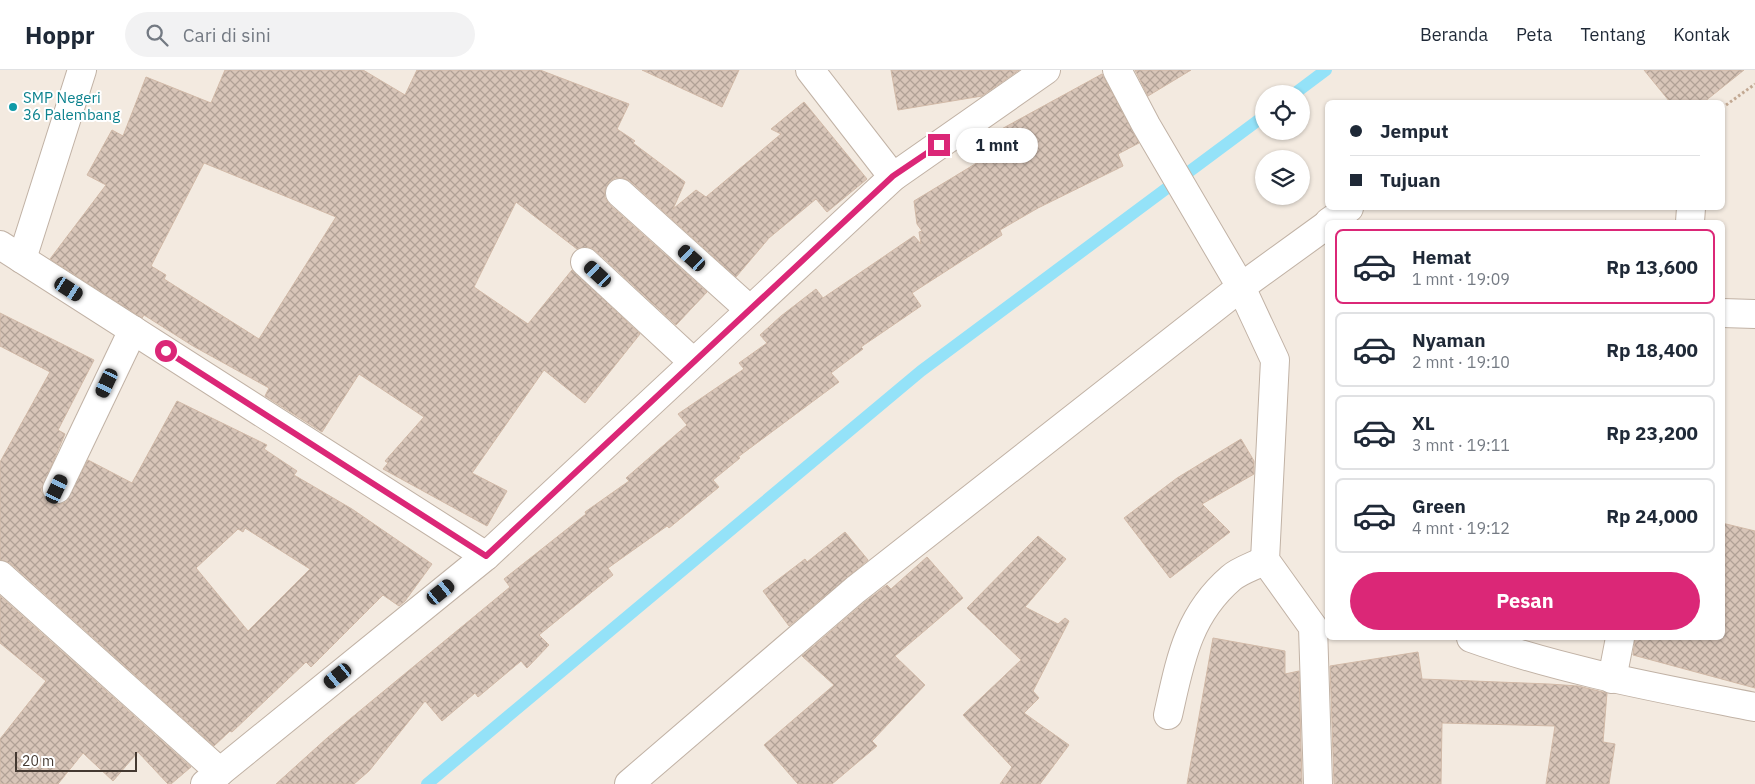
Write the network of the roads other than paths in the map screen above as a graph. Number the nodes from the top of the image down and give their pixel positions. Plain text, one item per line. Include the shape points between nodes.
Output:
1 (82, 70) edge
2 (810, 70) edge
3 (1046, 70) edge
4 (1117, 70) edge
5 (893, 176) junction
6 (620, 193) dead end
7 (1346, 210) edge
8 (1332, 220) edge
9 (1325, 225) edge
10 (11, 252) edge
11 (585, 262) dead end
12 (1236, 277) junction
13 (750, 310) junction
14 (1725, 313) edge
15 (1755, 314) edge
16 (132, 330) junction
17 (693, 362) junction
18 (57, 489) dead end
19 (486, 556) junction
20 (1265, 560) junction
21 (0, 575) edge
22 (1320, 627) edge
23 (1477, 640) edge
24 (1620, 640) edge
25 (1612, 679) junction
26 (1755, 707) edge
27 (1168, 716) dead end
28 (212, 778) edge
29 (629, 784) edge
30 (1318, 784) edge

1 - 10 street
2 - 5 street
3 - 5 street
4 - 12 street
5 - 13 street
6 - 13 street
7 - 8 street
9 - 12 street
10 - 16 street
11 - 17 street
12 - 20 street via 1274,360
12 - 29 street via 855,590
13 - 17 street
14 - 15 street
16 - 18 street
16 - 19 street
17 - 19 street
19 - 28 street
20 - 22 street
20 - 27 street via 1232,578 1196,618 1182,655
21 - 28 street
22 - 30 street
23 - 25 street via 1522,656
24 - 25 street
25 - 26 street

